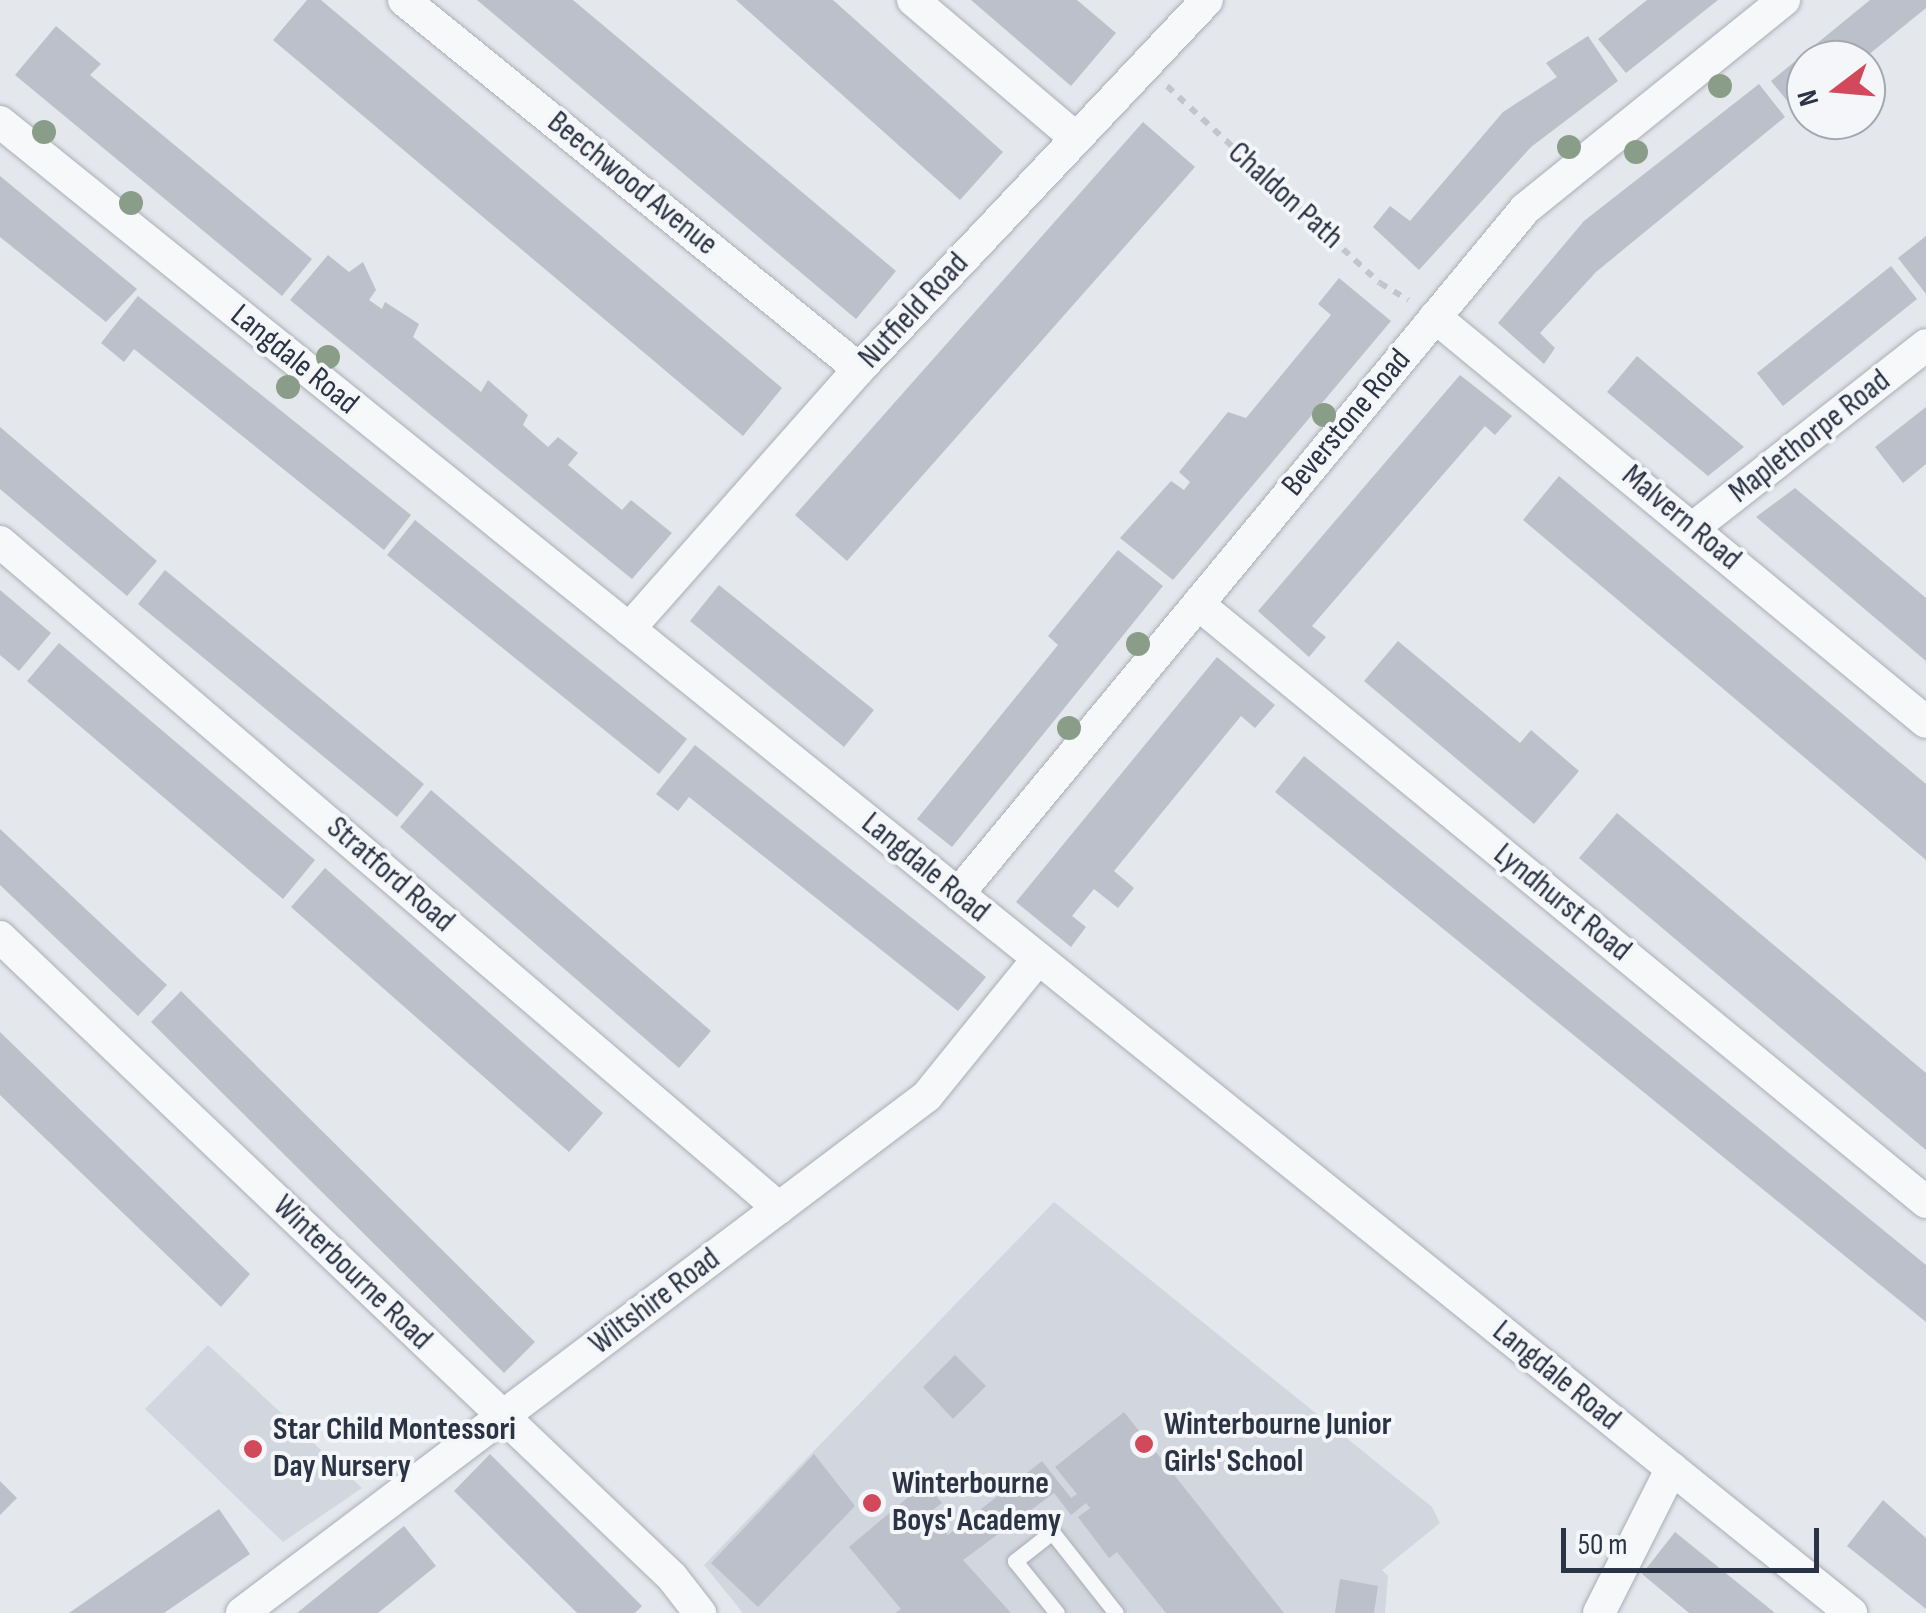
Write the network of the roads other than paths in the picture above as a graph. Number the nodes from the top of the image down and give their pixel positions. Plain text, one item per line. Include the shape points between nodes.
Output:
1 (404, 0) edge
2 (913, 0) edge
3 (1206, 0) edge
4 (1784, 0) edge
5 (0, 122) edge
6 (1076, 138) junction
7 (1435, 317) junction
8 (1926, 345) edge
9 (859, 369) junction
10 (1693, 528) junction
11 (0, 542) edge
12 (1198, 604) junction
13 (629, 629) junction
14 (1926, 722) edge
15 (958, 894) junction
16 (0, 937) edge
17 (1038, 960) junction
18 (1926, 1202) edge
19 (779, 1208) junction
20 (502, 1418) junction
21 (1672, 1468) junction
22 (242, 1613) edge
23 (700, 1613) edge
24 (1057, 1613) edge
25 (1116, 1613) edge
26 (1600, 1613) edge
27 (1852, 1613) edge

1 - 9 street, Beechwood Avenue
2 - 6 street
3 - 6 street, Nutfield Road
4 - 7 street, Beverstone Road via 1539,194
5 - 13 street, Langdale Road
6 - 9 street, Nutfield Road
7 - 10 street, Malvern Road
7 - 12 street, Beverstone Road
8 - 10 street, Maplethorpe Road
9 - 13 street, Nutfield Road
10 - 14 street, Malvern Road
11 - 19 street, Stratford Road
12 - 15 street, Beverstone Road
12 - 18 street, Lyndhurst Road
13 - 15 street, Langdale Road
15 - 17 street, Langdale Road
16 - 20 street, Winterbourne Road
17 - 19 street, Wiltshire Road via 927,1096
17 - 21 street, Langdale Road
19 - 20 street, Wiltshire Road
20 - 22 street, Wiltshire Road
20 - 23 street, Winterbourne Road via 672,1577
21 - 26 street
21 - 27 street, Langdale Road
24 - 25 lane via 1015,1561 1052,1532

